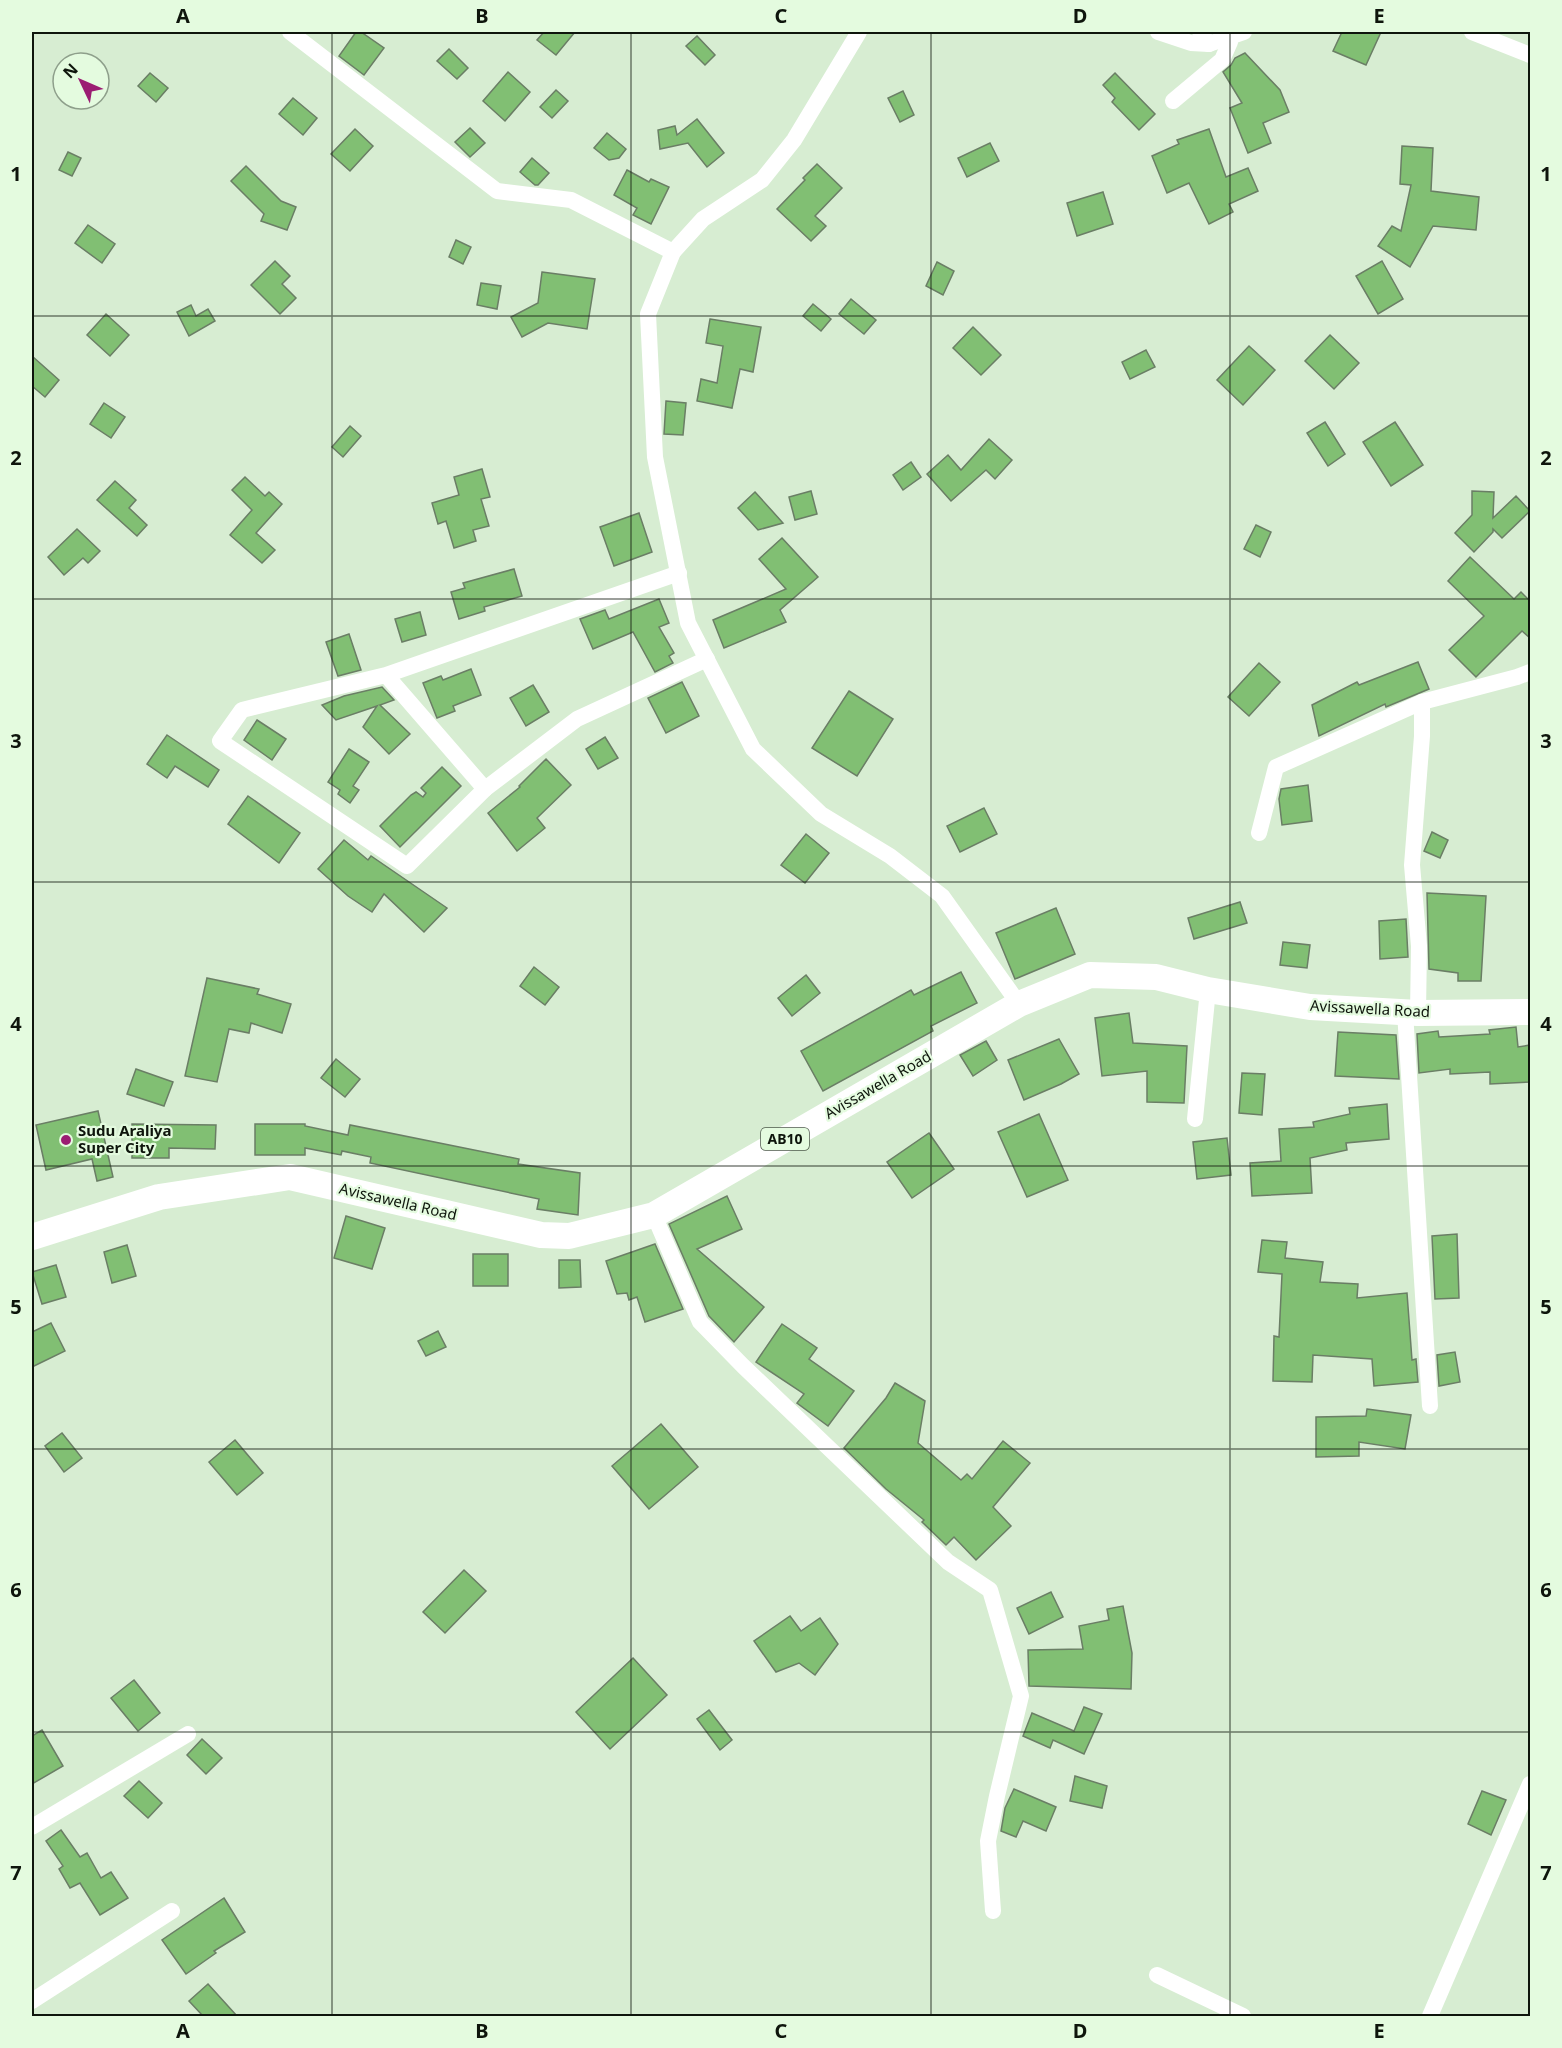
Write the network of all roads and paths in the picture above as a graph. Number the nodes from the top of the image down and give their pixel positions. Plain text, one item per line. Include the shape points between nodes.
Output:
1 (290, 32) edge
2 (858, 32) edge
3 (1158, 32) edge
4 (1472, 32) edge
5 (1236, 35) edge
6 (1205, 38) edge
7 (1530, 55) edge
8 (1173, 101) dead end
9 (673, 252) junction
10 (679, 573) junction
11 (707, 659) junction
12 (1530, 672) edge
13 (386, 675) junction
14 (1422, 702) junction
15 (485, 789) junction
16 (1259, 833) dead end
17 (1208, 990) junction
18 (1019, 1004) junction
19 (1530, 1012) edge
20 (1412, 1013) junction
21 (1195, 1119) dead end
22 (654, 1215) junction
23 (32, 1237) edge
24 (1430, 1406) dead end
25 (188, 1734) dead end
26 (1530, 1784) edge
27 (32, 1827) edge
28 (172, 1911) dead end
29 (993, 1911) dead end
30 (1157, 1975) dead end
31 (32, 2001) edge
32 (1243, 2016) edge
33 (1430, 2016) edge

1 - 9 street via 497,191 571,200
2 - 9 street via 794,140 762,180 703,219
3 - 6 street via 1191,43
4 - 7 street
5 - 6 street
5 - 8 street via 1222,60
9 - 10 street via 648,315 655,457
10 - 11 street via 688,623
10 - 13 street
11 - 15 street via 577,719
11 - 18 street via 753,749 821,814 891,856 942,896
12 - 14 street
13 - 15 street
13 - 15 street via 242,710 220,741 407,866
14 - 16 street via 1276,767
14 - 20 street via 1412,865 1419,946
17 - 18 main road, Avissawella Road / AB10 via 1156,977 1090,975
17 - 20 main road, Avissawella Road / AB10 via 1310,1007
17 - 21 street
18 - 22 main road, Avissawella Road / AB10
19 - 20 main road, Avissawella Road / AB10
20 - 24 street
22 - 23 main road, Avissawella Road / AB10 via 569,1236 541,1235 290,1177 159,1197
22 - 29 street via 699,1322 948,1562 990,1590 1021,1696 988,1841
25 - 27 street
26 - 33 street
28 - 31 street
30 - 32 street

